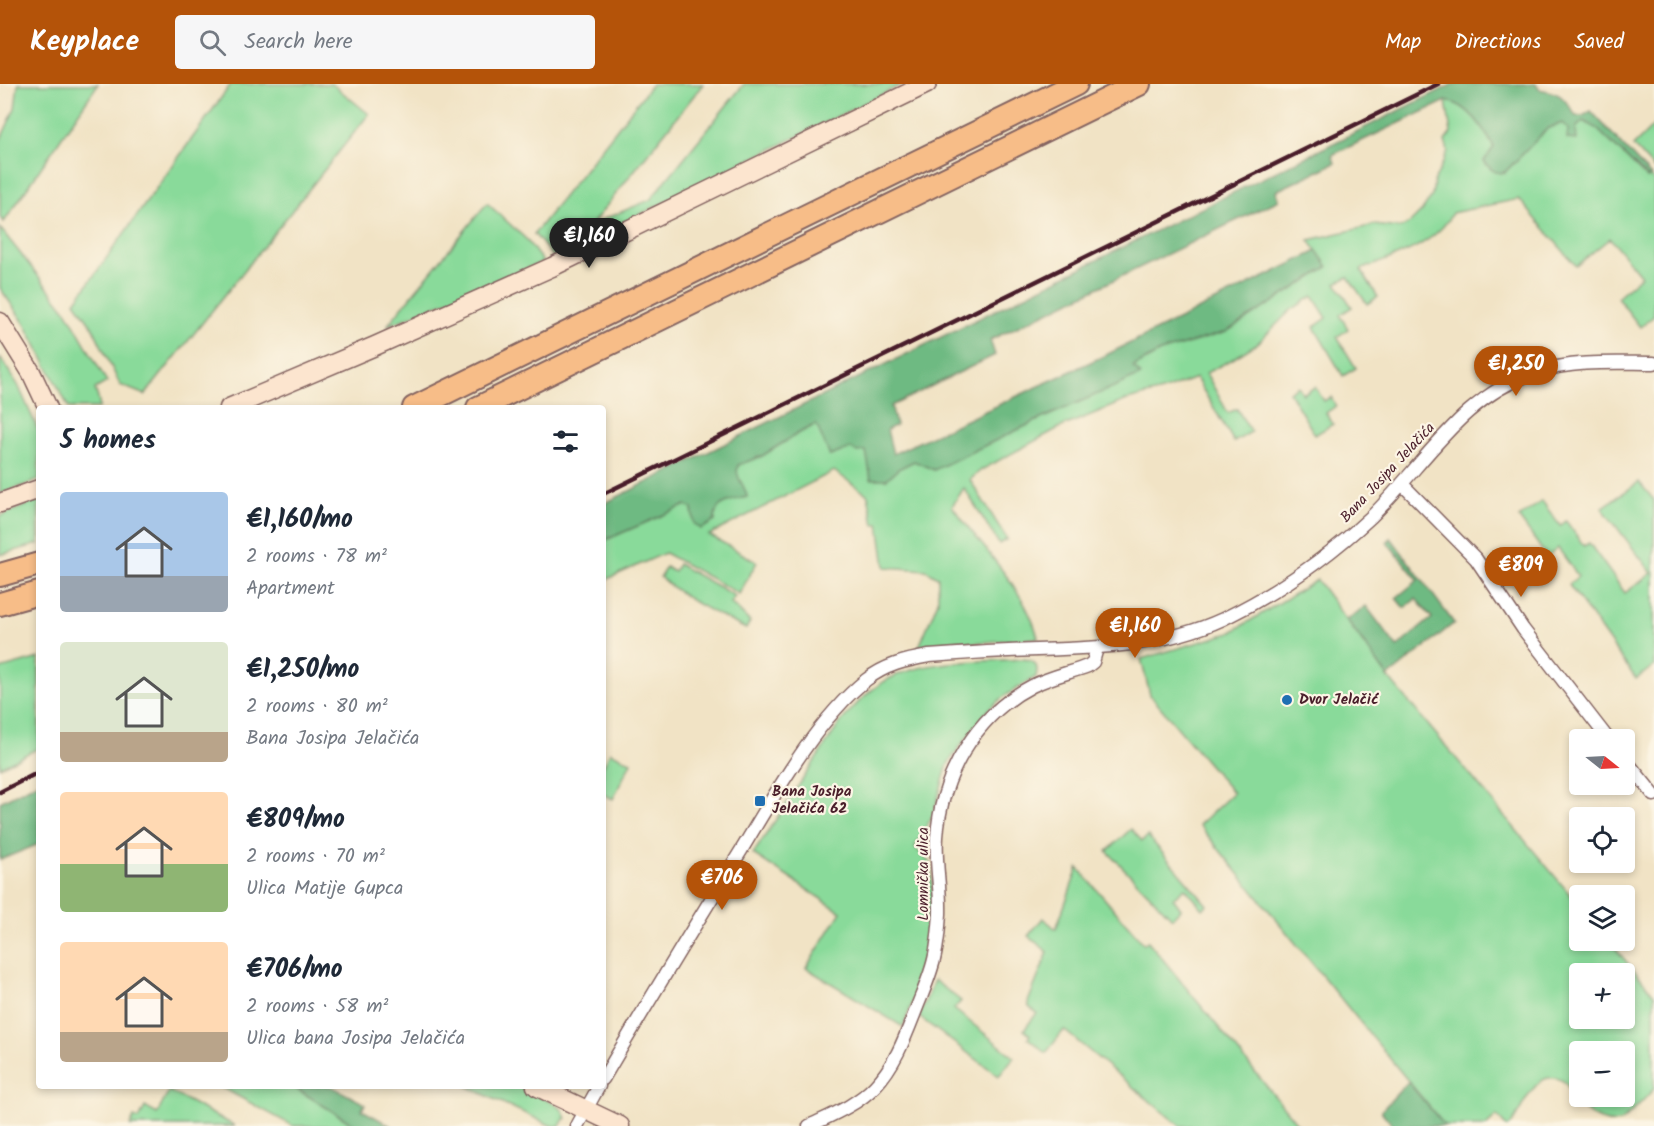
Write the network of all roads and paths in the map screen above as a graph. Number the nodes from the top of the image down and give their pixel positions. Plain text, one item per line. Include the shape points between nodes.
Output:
1 (927, 84) edge
2 (1076, 84) edge
3 (1140, 84) edge
4 (0, 322) edge
5 (1654, 363) edge
6 (47, 405) edge
7 (236, 405) edge
8 (420, 405) edge
9 (484, 405) edge
10 (1402, 484) junction
11 (36, 490) edge
12 (0, 503) edge
13 (36, 565) edge
14 (0, 575) edge
15 (36, 594) edge
16 (0, 604) edge
17 (1097, 648) junction
18 (1600, 729) edge
19 (1635, 772) edge
20 (1654, 795) edge
21 (606, 1074) edge
22 (542, 1089) edge
23 (597, 1089) edge
24 (584, 1109) junction
25 (577, 1126) edge
26 (620, 1126) edge
27 (809, 1126) edge

1 - 7 street via 552,267
2 - 8 highway
3 - 9 highway
4 - 6 street
5 - 10 street, Bana Josipa Jelačića via 1585,364 1521,378 1492,393 1467,413
10 - 17 street, Bana Josipa Jelačića via 1319,560 1223,619 1155,641
10 - 18 street via 1476,559 1523,629
11 - 12 street
13 - 14 highway
15 - 16 highway
17 - 21 street, Bana Josipa Jelačića via 929,656 904,661 866,681 819,729
17 - 27 street, Lomnička ulica via 1088,666 1039,684 1005,704 954,766 939,814 940,911 935,956 900,1048 874,1088
19 - 20 street
22 - 24 street
23 - 24 street
24 - 25 street
24 - 26 street

